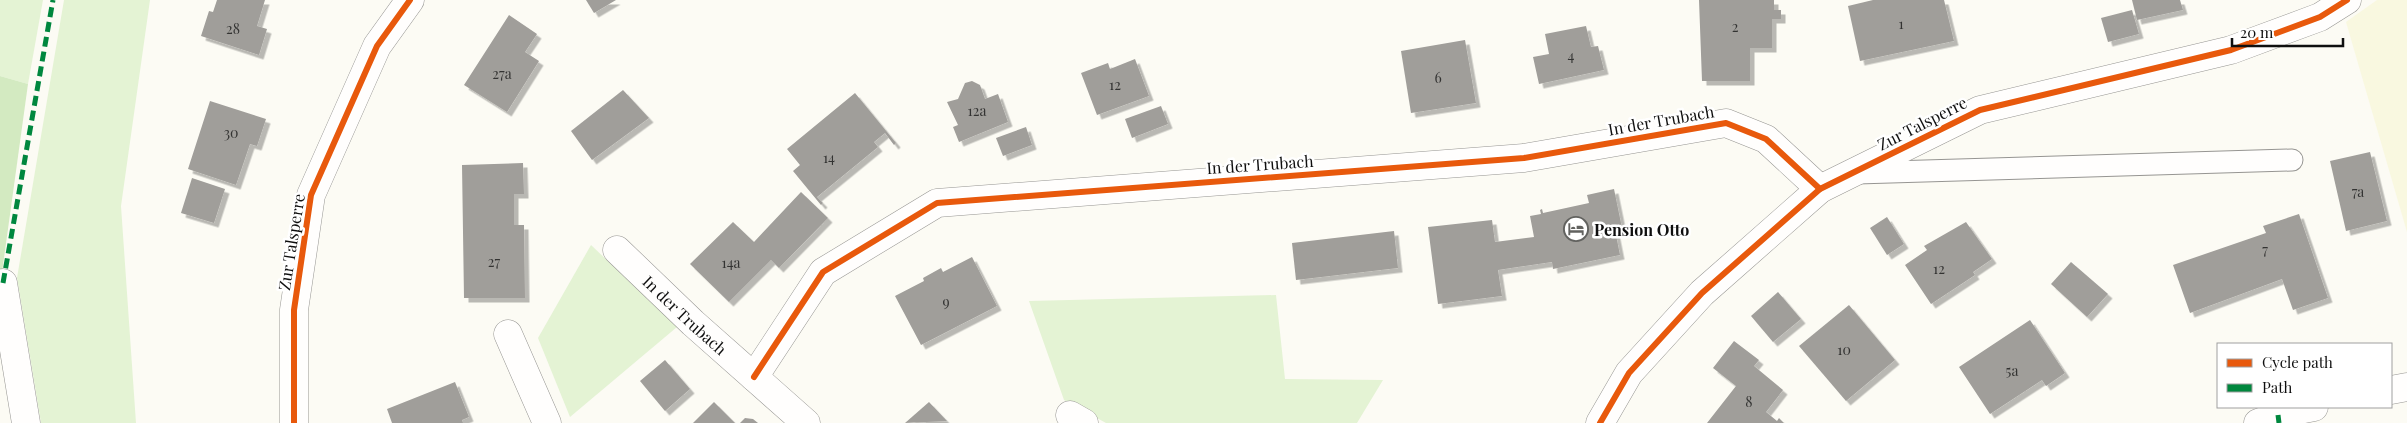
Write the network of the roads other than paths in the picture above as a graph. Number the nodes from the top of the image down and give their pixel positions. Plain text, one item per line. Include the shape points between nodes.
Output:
1 (410, 0) edge
2 (2347, 0) edge
3 (2292, 160) dead end
4 (1854, 173) junction
5 (1820, 189) junction
6 (616, 250) dead end
7 (3, 283) dead end
8 (508, 334) dead end
9 (754, 377) junction
10 (2407, 387) edge
11 (2392, 390) edge
12 (2309, 408) edge
13 (26, 423) edge
14 (294, 423) edge
15 (547, 423) edge
16 (806, 423) edge
17 (1600, 423) edge
18 (2258, 423) edge

1 - 14 street, Zur Talsperre via 377,46 311,195 294,310
2 - 4 street, Zur Talsperre via 2320,17 2231,50 1980,110
3 - 4 lane
4 - 5 street, Zur Talsperre
5 - 9 street, In der Trubach via 1766,139 1726,123 1524,158 936,202 823,272
5 - 17 street, Zur Talsperre via 1702,293 1629,373
6 - 9 street, In der Trubach
7 - 13 street
8 - 15 street
9 - 16 street, In der Trubach
10 - 11 street
12 - 18 street

